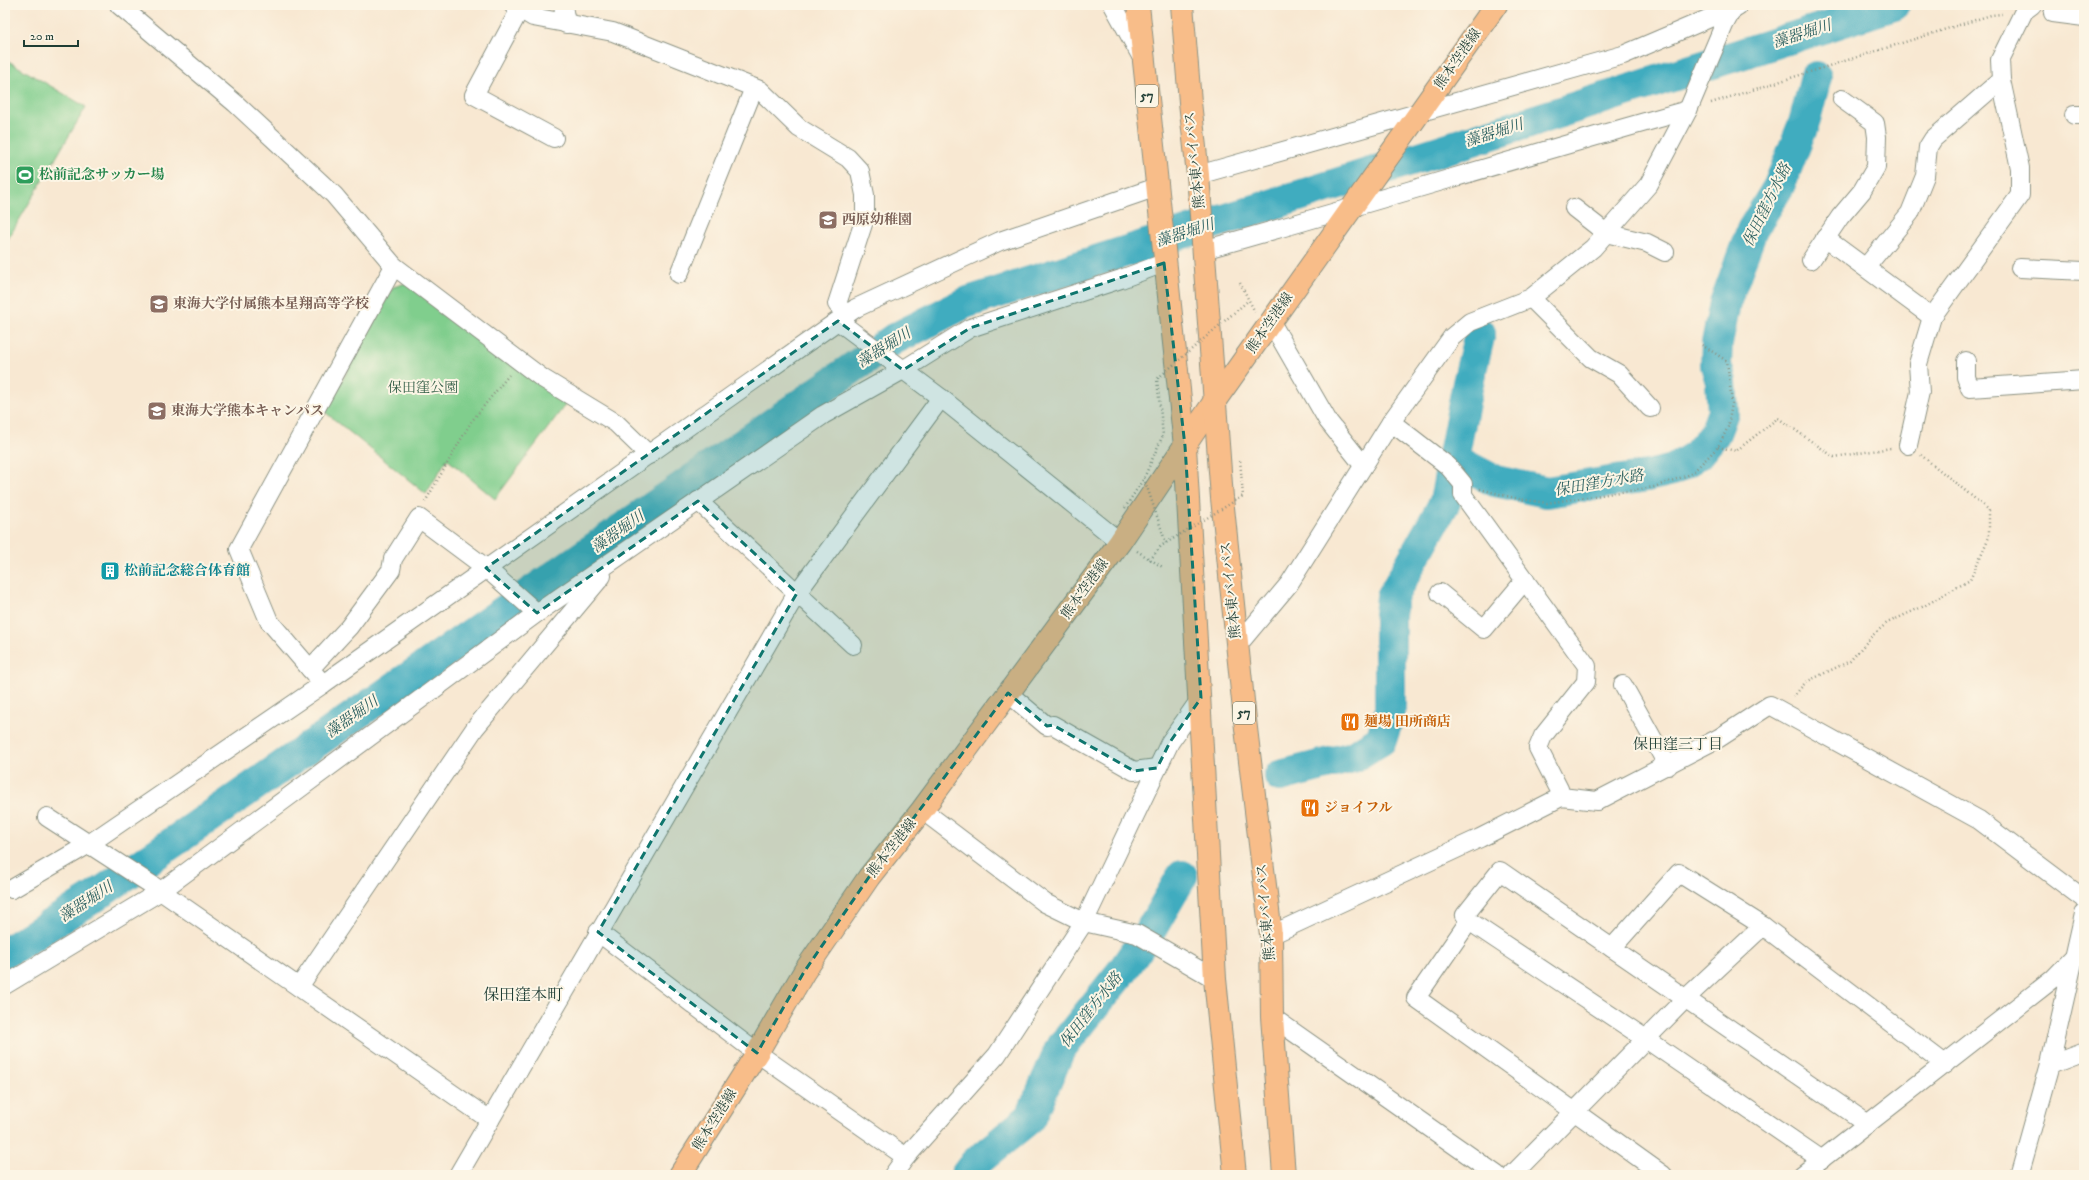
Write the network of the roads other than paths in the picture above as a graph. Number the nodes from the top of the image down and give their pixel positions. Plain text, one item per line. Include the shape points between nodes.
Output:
1 (563, 5) edge
2 (1113, 5) edge
3 (1138, 5) edge
4 (1182, 5) edge
5 (1496, 5) edge
6 (1739, 6) edge
7 (517, 7) edge
8 (128, 8) edge
9 (2028, 8) edge
10 (2053, 13) dead end
11 (2084, 17) edge
12 (566, 24) junction
13 (1143, 58) junction
14 (2001, 80) junction
15 (754, 88) junction
16 (1842, 99) dead end
17 (1691, 103) junction
18 (1416, 119) junction
19 (554, 138) dead end
20 (1198, 175) junction
21 (1157, 187) junction
22 (1355, 204) junction
23 (1574, 208) dead end
24 (1606, 233) junction
25 (1825, 238) junction
26 (1203, 250) junction
27 (1665, 252) dead end
28 (1810, 260) dead end
29 (1164, 263) junction
30 (394, 266) junction
31 (1866, 267) junction
32 (2020, 268) dead end
33 (2084, 270) edge
34 (679, 274) dead end
35 (1531, 298) junction
36 (1932, 317) junction
37 (842, 318) junction
38 (1263, 318) junction
39 (1966, 361) dead end
40 (898, 367) junction
41 (2084, 380) edge
42 (942, 398) junction
43 (1214, 402) junction
44 (1650, 408) dead end
45 (1391, 422) junction
46 (1908, 445) road end
47 (1185, 446) junction
48 (649, 455) junction
49 (1363, 466) junction
50 (698, 501) junction
51 (1128, 546) junction
52 (615, 559) junction
53 (486, 568) junction
54 (1525, 580) junction
55 (797, 593) junction
56 (1440, 593) dead end
57 (533, 609) junction
58 (853, 645) dead end
59 (1237, 646) junction
60 (310, 669) junction
61 (324, 684) junction
62 (1623, 685) dead end
63 (1008, 693) junction
64 (1201, 698) junction
65 (1668, 766) junction
66 (1158, 768) junction
67 (1561, 797) junction
68 (922, 810) junction
69 (47, 817) dead end
70 (89, 844) junction
71 (12, 888) dead end
72 (157, 888) junction
73 (2084, 899) edge
74 (2084, 914) edge
75 (1469, 921) junction
76 (1084, 922) junction
77 (1763, 926) junction
78 (598, 932) junction
79 (1270, 935) junction
80 (1612, 948) junction
81 (2079, 952) edge
82 (1215, 979) junction
83 (5, 985) edge
84 (299, 987) junction
85 (1685, 999) junction
86 (1272, 1017) junction
87 (1646, 1039) junction
88 (2084, 1051) edge
89 (757, 1053) junction
90 (1945, 1064) junction
91 (2050, 1064) junction
92 (1575, 1111) junction
93 (490, 1120) junction
94 (1868, 1124) junction
95 (906, 1157) junction
96 (1822, 1160) junction
97 (458, 1175) edge
98 (680, 1175) edge
99 (893, 1175) edge
100 (1235, 1175) edge
101 (1284, 1175) edge
102 (1497, 1175) edge
103 (1512, 1175) edge
104 (1663, 1175) edge
105 (1802, 1175) edge
106 (2018, 1175) edge

1 - 12 street
2 - 13 street
3 - 13 main road, 57
4 - 20 main road, 熊本東バイパス / 57
5 - 18 main road, 熊本空港線
6 - 17 street via 1724,25
6 - 18 street via 1623,54
7 - 12 street via 533,17
7 - 19 street via 474,95
8 - 30 street via 140,24 235,103 334,195
9 - 14 street via 2000,60
10 - 11 street
12 - 15 street via 613,32
13 - 21 main road, 57
14 - 31 street via 1933,139 1928,147 1925,176 1910,212
14 - 36 street via 2020,168 2020,196
15 - 34 street
15 - 37 street via 760,90 799,128 848,158 860,171 865,195 865,218 837,304
16 - 25 street via 1875,123 1876,167 1862,191
17 - 22 street via 1554,147
17 - 24 street via 1649,184
18 - 20 street
18 - 22 main road, 熊本空港線
20 - 26 main road, 熊本東バイパス / 57
21 - 29 main road, 57
21 - 37 street via 1000,241 881,294
22 - 26 street
22 - 38 main road, 熊本空港線
23 - 24 street
24 - 27 street via 1646,243
24 - 35 street via 1593,248
25 - 28 street
25 - 31 street
26 - 43 main road, 熊本東バイパス / 57
29 - 40 street via 970,328
29 - 47 main road, 57
30 - 48 street via 542,378 616,423
30 - 60 street via 239,549 268,621
31 - 36 street
32 - 33 street via 2063,262
35 - 44 street via 1591,358 1619,374
35 - 45 street via 1470,322 1452,337
36 - 46 street via 1918,364 1920,392
37 - 40 street
37 - 48 street
38 - 43 main road, 熊本空港線
38 - 49 street via 1328,421
39 - 41 street via 1966,377 1970,388
40 - 42 street
40 - 50 street
42 - 51 street
42 - 55 street
43 - 47 main road, 熊本空港線
43 - 59 main road, 熊本東バイパス / 57
45 - 49 street
45 - 54 street via 1448,466 1462,484 1463,495
47 - 51 main road, 熊本空港線
47 - 64 main road, 57
48 - 53 street
49 - 59 street via 1289,584
50 - 52 street
50 - 55 street
51 - 63 main road, 熊本空港線
52 - 57 street
52 - 84 street via 475,728
53 - 57 street
53 - 60 street via 420,518 393,558 391,570 349,627
53 - 61 street
54 - 56 street via 1484,629
54 - 67 street via 1587,666 1586,682 1543,736 1538,748
55 - 58 street
55 - 78 street
57 - 72 street
59 - 79 main road, 熊本東バイパス / 57
60 - 61 street
61 - 70 street
62 - 65 street
63 - 66 street via 1047,726 1053,725 1134,771
63 - 68 main road, 熊本空港線
64 - 66 street via 1170,742
64 - 82 main road, 57
65 - 67 street via 1597,801
65 - 73 street via 1719,738 1770,704 1979,820
66 - 76 street
67 - 79 street via 1480,838
68 - 76 street via 1045,902
68 - 89 main road, 熊本空港線 via 869,877 804,972
69 - 70 street
70 - 71 street
70 - 72 street
72 - 83 street
72 - 84 street
74 - 81 street
75 - 80 street via 1465,915 1500,871
75 - 87 street
75 - 92 street via 1416,998
76 - 82 street via 1137,934
76 - 95 street via 997,1055
77 - 80 street via 1679,873
77 - 85 street
77 - 90 street
78 - 89 street
78 - 93 street
79 - 86 main road, 熊本東バイパス / 57
80 - 85 street
81 - 90 street via 2053,979
81 - 91 street
82 - 100 main road, 57
84 - 93 street
85 - 87 street
85 - 94 street
86 - 101 main road, 熊本東バイパス / 57
86 - 102 street
87 - 92 street
87 - 96 street
88 - 91 street
89 - 95 street
89 - 98 main road, 熊本空港線
90 - 94 street
91 - 106 street
92 - 103 street
92 - 104 street
93 - 97 street
94 - 96 street
95 - 99 street
96 - 105 street

